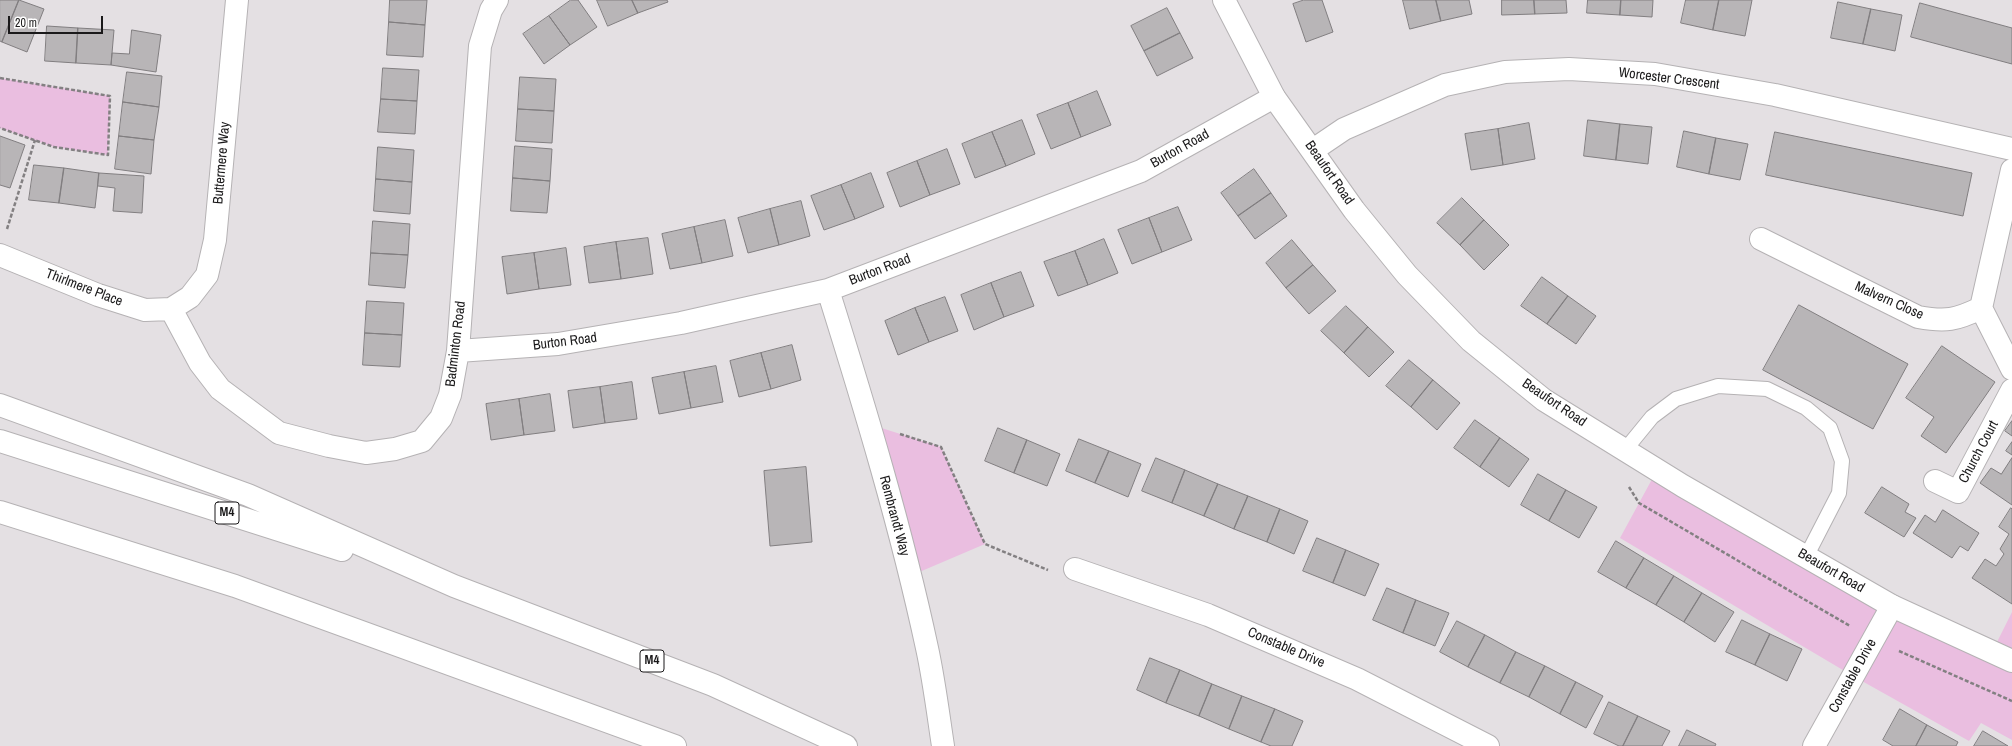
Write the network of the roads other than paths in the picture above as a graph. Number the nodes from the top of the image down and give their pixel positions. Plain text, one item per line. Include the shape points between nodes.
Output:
1 (237, 0) edge
2 (497, 0) edge
3 (1224, 0) edge
4 (1274, 97) junction
5 (2012, 149) edge
6 (1313, 150) junction
7 (2012, 170) edge
8 (1760, 239) dead end
9 (0, 255) edge
10 (828, 290) junction
11 (1981, 308) junction
12 (171, 309) junction
13 (458, 351) junction
14 (2012, 369) edge
15 (2012, 390) edge
16 (0, 405) edge
17 (0, 441) edge
18 (1625, 450) junction
19 (1935, 481) dead end
20 (0, 512) edge
21 (1806, 557) junction
22 (1075, 569) road end
23 (454, 586) junction
24 (1892, 606) junction
25 (2012, 661) edge
26 (675, 746) edge
27 (846, 746) edge
28 (943, 746) edge
29 (1488, 746) edge
30 (1814, 746) edge

1 - 12 main road, Buttermere Way via 215,240 207,275 190,297
2 - 13 main road, Badminton Road via 480,46
3 - 4 main road, Beaufort Road
4 - 6 main road, Beaufort Road
4 - 10 main road, Burton Road via 1141,171
5 - 6 main road, Worcester Crescent via 1775,95 1656,74 1569,69 1506,72 1445,85 1344,129
6 - 18 main road, Beaufort Road via 1354,210 1407,276 1471,341 1544,400
7 - 11 main road
8 - 11 main road, Malvern Close via 1918,317 1940,321 1962,317
9 - 12 main road, Thirlmere Place via 98,295 138,308
10 - 13 main road, Burton Road via 681,323 558,344
10 - 28 main road, Rembrandt Way via 869,424 928,648
11 - 14 main road
12 - 13 main road, Badminton Road via 200,363 220,388 279,433 366,453 395,449 422,441 441,418 450,395
15 - 19 main road, Church Court via 1958,492
16 - 23 main road via 248,495
17 - 23 main road, M4
18 - 21 main road, Beaufort Road
18 - 21 lane via 1652,417 1676,399 1718,386 1767,389 1806,408 1830,428 1842,461 1840,493
20 - 26 main road via 235,586
21 - 24 main road, Beaufort Road
22 - 29 main road, Constable Drive via 1208,615 1343,673
23 - 27 main road, M4 via 714,684
24 - 25 main road, Beaufort Road
24 - 30 main road, Constable Drive

